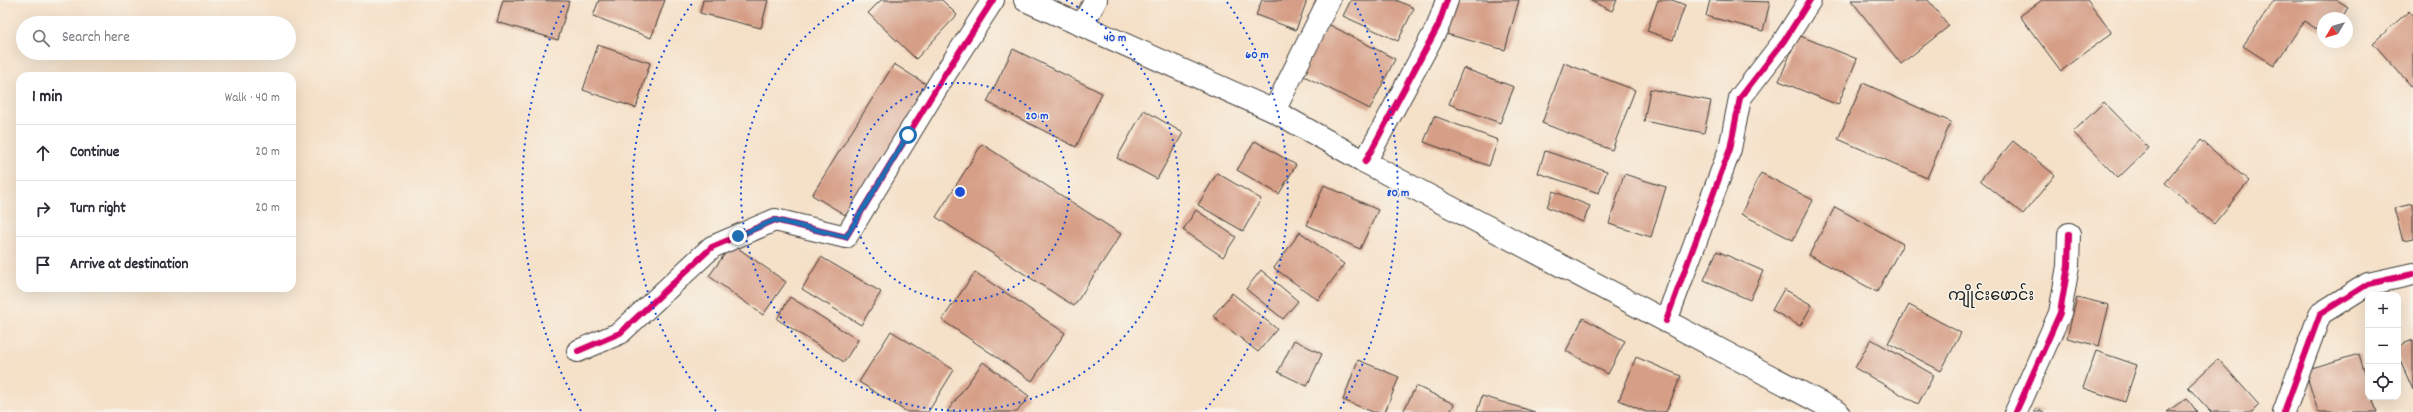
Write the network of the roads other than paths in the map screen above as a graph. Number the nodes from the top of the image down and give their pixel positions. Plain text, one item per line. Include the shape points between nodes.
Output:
1 (994, 0) edge
2 (1025, 0) edge
3 (1096, 0) edge
4 (1329, 0) edge
5 (1447, 0) edge
6 (1810, 0) edge
7 (1082, 25) junction
8 (1274, 111) junction
9 (1365, 162) junction
10 (2069, 234) dead end
11 (2413, 274) edge
12 (1666, 321) junction
13 (578, 351) dead end
14 (1838, 412) edge
15 (2016, 412) edge
16 (2284, 412) edge

1 - 13 main road via 934,92 846,237 775,220 712,247 620,333
2 - 7 main road
3 - 7 main road
4 - 8 main road
5 - 9 main road via 1438,26
6 - 12 main road via 1784,41 1740,98 1730,148
7 - 8 main road
8 - 9 main road
9 - 12 main road
10 - 15 main road via 2068,266 2060,313
11 - 16 main road via 2368,284 2320,314
12 - 14 main road

